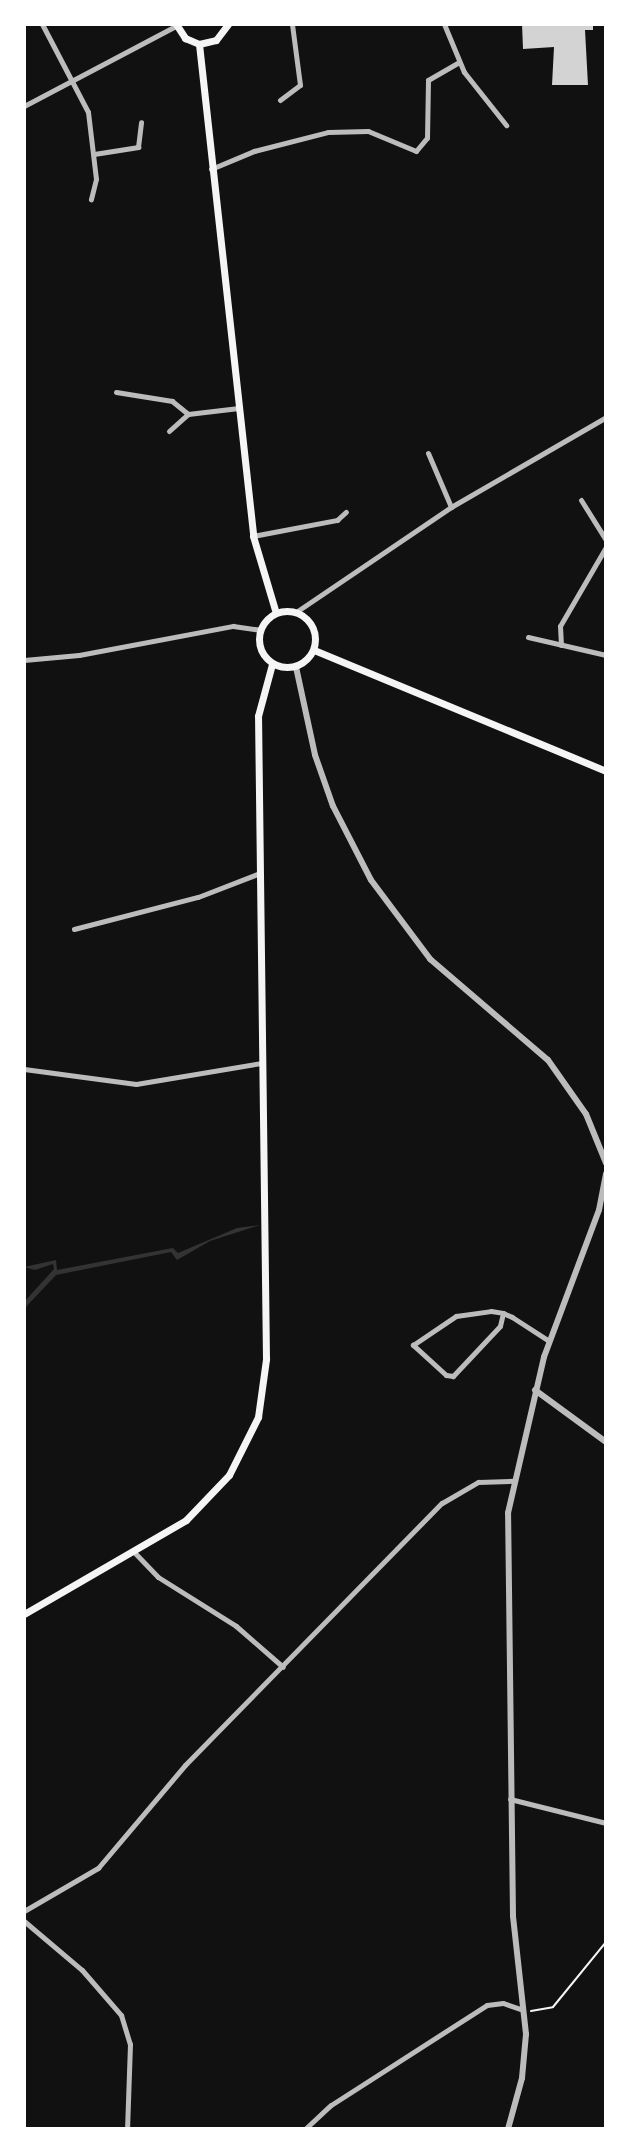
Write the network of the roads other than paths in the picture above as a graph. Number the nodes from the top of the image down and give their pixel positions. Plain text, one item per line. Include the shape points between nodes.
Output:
1 (42, 24) edge
2 (228, 24) edge
3 (292, 24) edge
4 (444, 24) edge
5 (176, 25) edge
6 (199, 44) junction
7 (459, 62) junction
8 (71, 80) junction
9 (280, 100) dead end
10 (24, 106) edge
11 (141, 122) dead end
12 (506, 125) dead end
13 (94, 154) junction
14 (211, 169) junction
15 (91, 199) dead end
16 (116, 392) dead end
17 (239, 408) junction
18 (188, 414) junction
19 (606, 417) edge
20 (169, 431) dead end
21 (428, 453) dead end
22 (581, 500) dead end
23 (451, 507) junction
24 (346, 512) dead end
25 (253, 536) junction
26 (606, 540) edge
27 (606, 547) edge
28 (296, 612) junction
29 (276, 613) junction
30 (260, 630) junction
31 (528, 637) dead end
32 (561, 645) junction
33 (314, 650) junction
34 (606, 655) edge
35 (24, 660) edge
36 (272, 664) junction
37 (296, 667) junction
38 (606, 771) edge
39 (261, 872) junction
40 (74, 929) dead end
41 (262, 1063) junction
42 (24, 1069) edge
43 (606, 1163) edge
44 (606, 1174) edge
45 (503, 1313) junction
46 (549, 1341) junction
47 (535, 1390) junction
48 (606, 1442) edge
49 (513, 1481) junction
50 (133, 1551) junction
51 (24, 1614) edge
52 (283, 1667) junction
53 (510, 1799) junction
54 (606, 1823) edge
55 (24, 1911) edge
56 (24, 1921) edge
57 (523, 2010) junction
58 (127, 2129) edge
59 (305, 2129) edge
60 (508, 2129) edge

1 - 8 street
2 - 6 main road via 216,40
3 - 9 street via 300,85
4 - 7 street
5 - 6 main road via 185,38
5 - 8 street
6 - 14 main road
7 - 12 street via 487,107
7 - 14 street via 425,85 427,138 416,151 376,132 344,130 292,139
8 - 10 street
8 - 13 street via 88,112
11 - 13 street via 138,147
13 - 15 street
14 - 17 main road
16 - 18 street via 172,401
17 - 18 street
17 - 25 main road
18 - 20 street
19 - 23 street
21 - 23 street
22 - 26 street
23 - 28 street
24 - 25 street via 337,520
25 - 29 main road
27 - 32 street via 560,626
28 - 29 main road
28 - 33 main road via 315,632
29 - 30 main road
30 - 35 street via 233,626
30 - 36 main road via 260,649
31 - 32 street
32 - 34 street
33 - 37 main road
33 - 38 main road
36 - 37 main road
36 - 39 main road via 258,716
37 - 43 street via 315,755 333,806 371,880 430,959 548,1060 586,1114
39 - 40 street via 198,897
39 - 41 main road
41 - 42 street via 136,1084
41 - 50 main road via 265,1385 247,1447 229,1475 186,1520
44 - 46 street via 599,1210
45 - 45 street via 456,1316 413,1345 453,1376 500,1326
45 - 46 street
46 - 47 street
47 - 48 street
47 - 49 street
49 - 52 street via 478,1482 442,1503
49 - 53 street via 505,1557
50 - 51 main road
50 - 52 street via 158,1577 236,1626
52 - 55 street via 155,1797 98,1868
53 - 54 street
53 - 57 street
56 - 58 street via 82,1970 121,2015 130,2044
57 - 59 street via 503,2003 487,2005 331,2105
57 - 60 street via 522,2078

